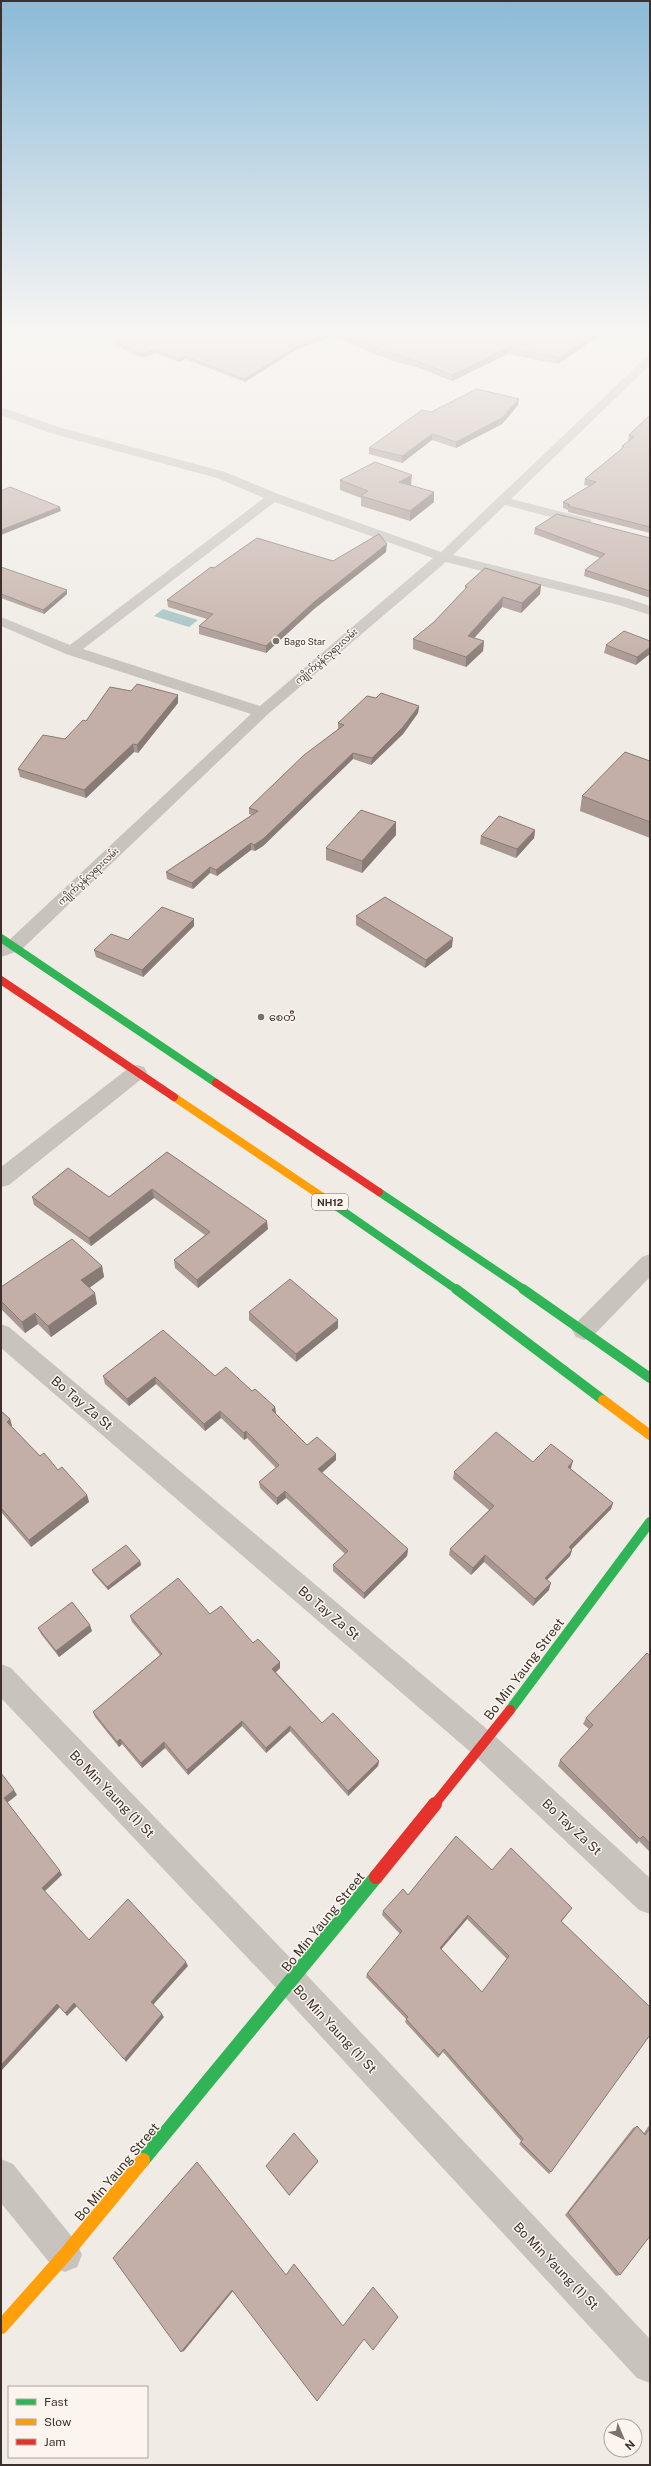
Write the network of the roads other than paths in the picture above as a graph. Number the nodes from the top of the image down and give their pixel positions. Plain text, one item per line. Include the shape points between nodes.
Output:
1 (121, 448) edge
2 (560, 448) edge
3 (273, 497) junction
4 (502, 500) junction
5 (601, 526) edge
6 (443, 557) junction
7 (650, 611) edge
8 (1, 621) edge
9 (71, 651) junction
10 (262, 712) junction
11 (1, 938) edge
12 (7, 949) edge
13 (1, 980) edge
14 (137, 1072) junction
15 (1, 1179) edge
16 (650, 1263) edge
17 (584, 1330) junction
18 (1, 1334) edge
19 (650, 1378) edge
20 (650, 1435) edge
21 (650, 1522) edge
22 (1, 1678) edge
23 (484, 1745) junction
24 (650, 1898) edge
25 (291, 1982) junction
26 (1, 2176) edge
27 (65, 2255) junction
28 (1, 2327) edge
29 (650, 2365) edge

1 - 3 street via 221,475
2 - 4 street, ကျိုက်ပွန်လုရားလမ်း
3 - 6 street
3 - 9 street
4 - 5 street
4 - 6 street, ကျိုက်ပွန်လုရားလမ်း
6 - 7 street via 624,602
6 - 10 street, ကျိုက်ပွန်လုရားလမ်း
8 - 9 street
9 - 10 street
10 - 12 street, ကျိုက်ပွန်လုရားလမ်း
11 - 12 main road
12 - 17 main road
13 - 14 main road, NH12
14 - 15 street
14 - 20 main road, NH12 via 424,1265
16 - 17 street
17 - 19 main road
18 - 23 street, Bo Tay Za St
21 - 23 main road, Bo Min Yaung Street
22 - 25 street, Bo Min Yaung (1) St
23 - 24 street, Bo Tay Za St
23 - 25 main road, Bo Min Yaung Street
25 - 27 main road, Bo Min Yaung Street
25 - 29 street, Bo Min Yaung (1) St
26 - 27 street
27 - 28 main road, Bo Min Yaung Street

